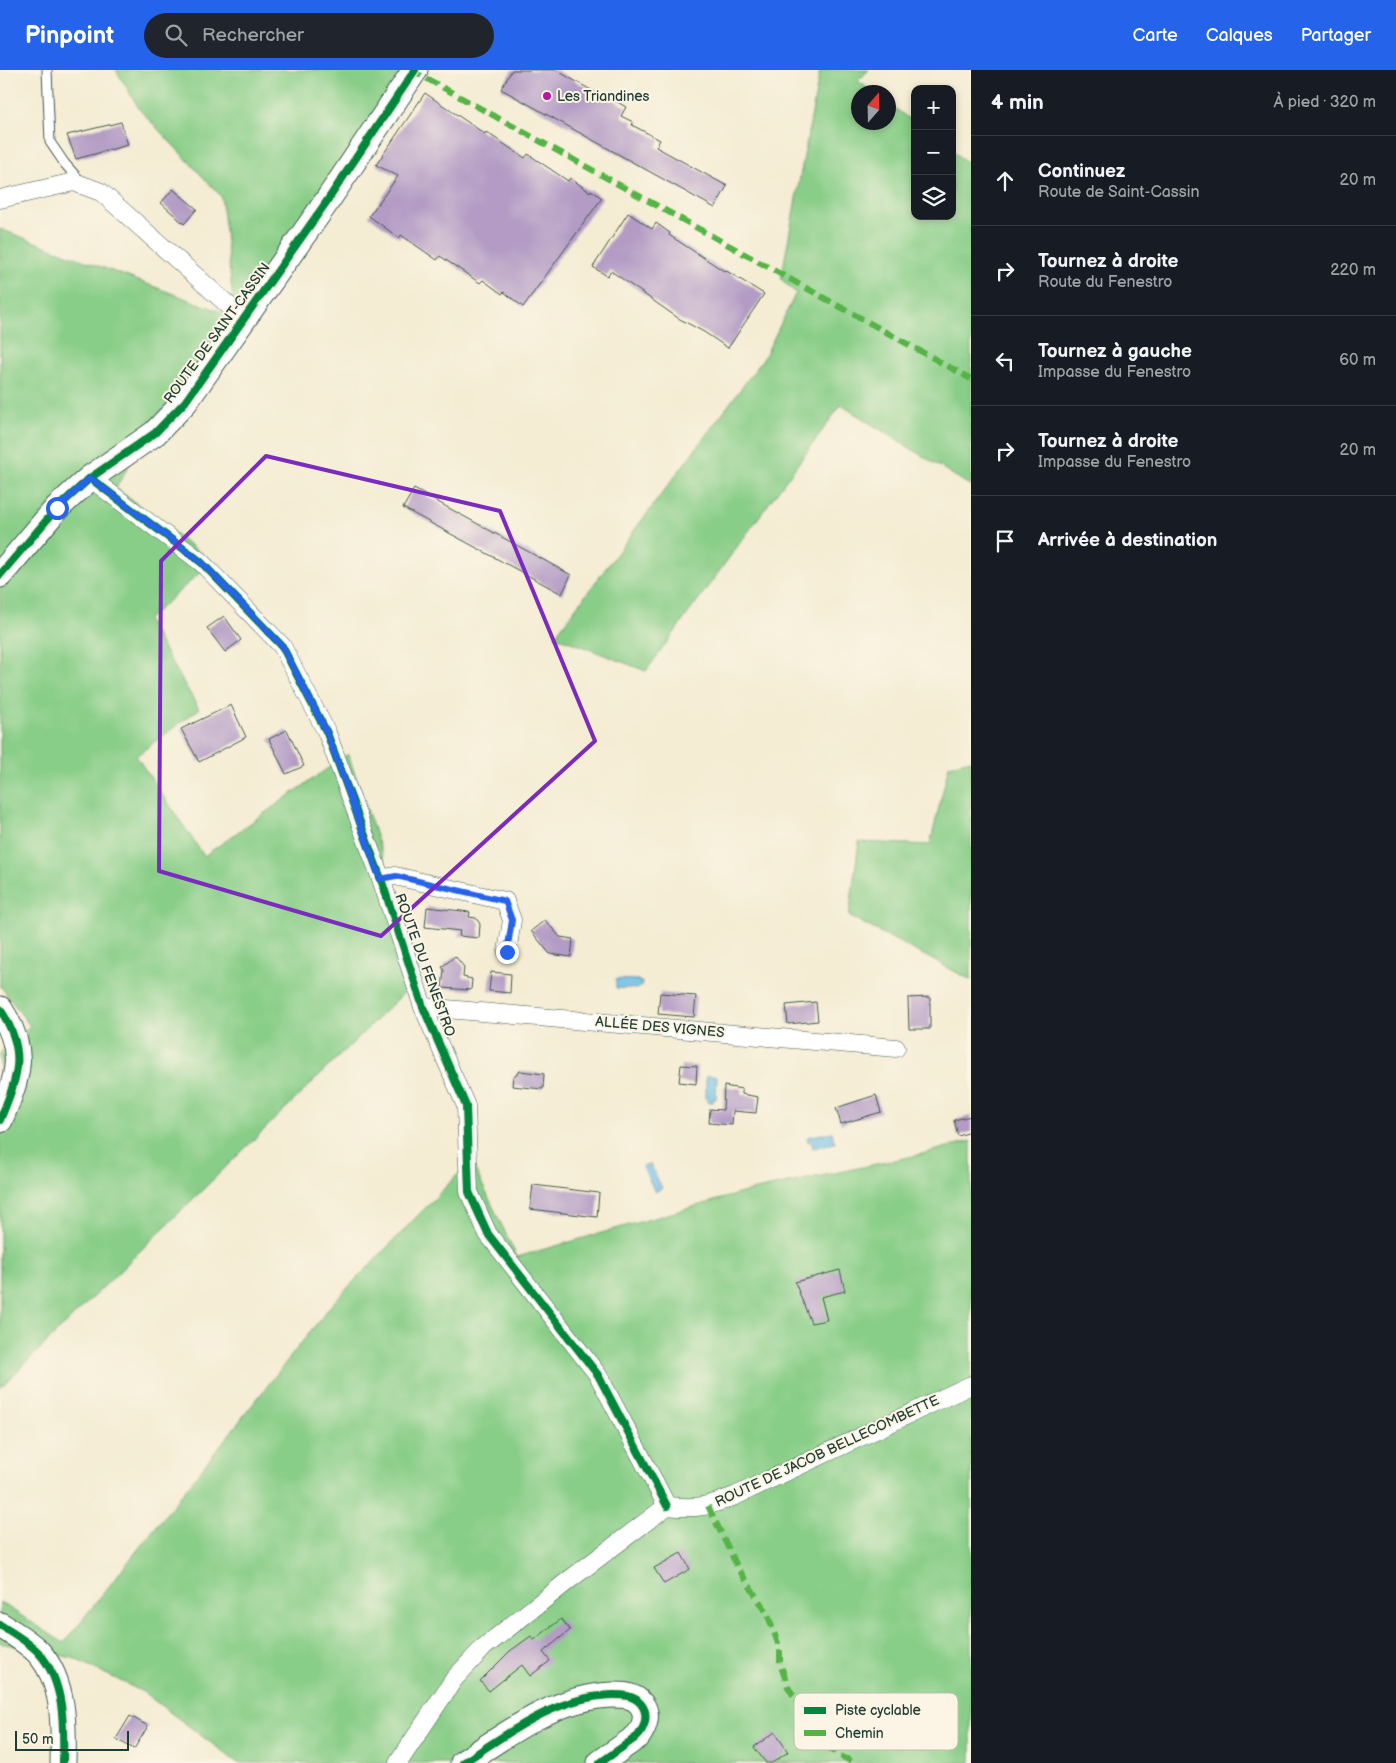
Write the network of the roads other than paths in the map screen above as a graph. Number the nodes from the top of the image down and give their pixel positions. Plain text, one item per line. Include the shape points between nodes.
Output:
1 (47, 70) edge
2 (415, 70) edge
3 (84, 186) junction
4 (0, 199) edge
5 (244, 319) junction
6 (90, 478) junction
7 (0, 575) edge
8 (380, 879) junction
9 (507, 952) dead end
10 (423, 1007) junction
11 (0, 1009) edge
12 (896, 1048) dead end
13 (0, 1120) edge
14 (971, 1385) edge
15 (667, 1506) junction
16 (0, 1625) edge
17 (63, 1763) edge
18 (398, 1763) edge
19 (463, 1763) edge
20 (600, 1763) edge

1 - 3 lane via 50,142
2 - 5 street, ROUTE DE SAINT-CASSIN
3 - 4 street via 74,182
3 - 5 street via 101,192
5 - 6 street, ROUTE DE SAINT-CASSIN via 170,419 149,438
6 - 7 street, ROUTE DE SAINT-CASSIN via 57,508
6 - 8 street, ROUTE DU FENESTRO via 201,562 282,646 327,733
8 - 9 street via 396,876 505,901 512,920
8 - 10 street, ROUTE DU FENESTRO
10 - 12 street, ALLÉE DES VIGNES
10 - 15 street, ROUTE DU FENESTRO via 466,1106 469,1192 488,1234 598,1375
11 - 13 street via 15,1038 18,1069
14 - 15 street, ROUTE DE JACOB BELLECOMBETTE via 735,1496 708,1506
15 - 18 street via 484,1647 454,1680
16 - 17 street via 28,1644 49,1666 60,1696
19 - 20 street via 519,1726 552,1709 606,1695 630,1696 637,1700 646,1714 642,1730

